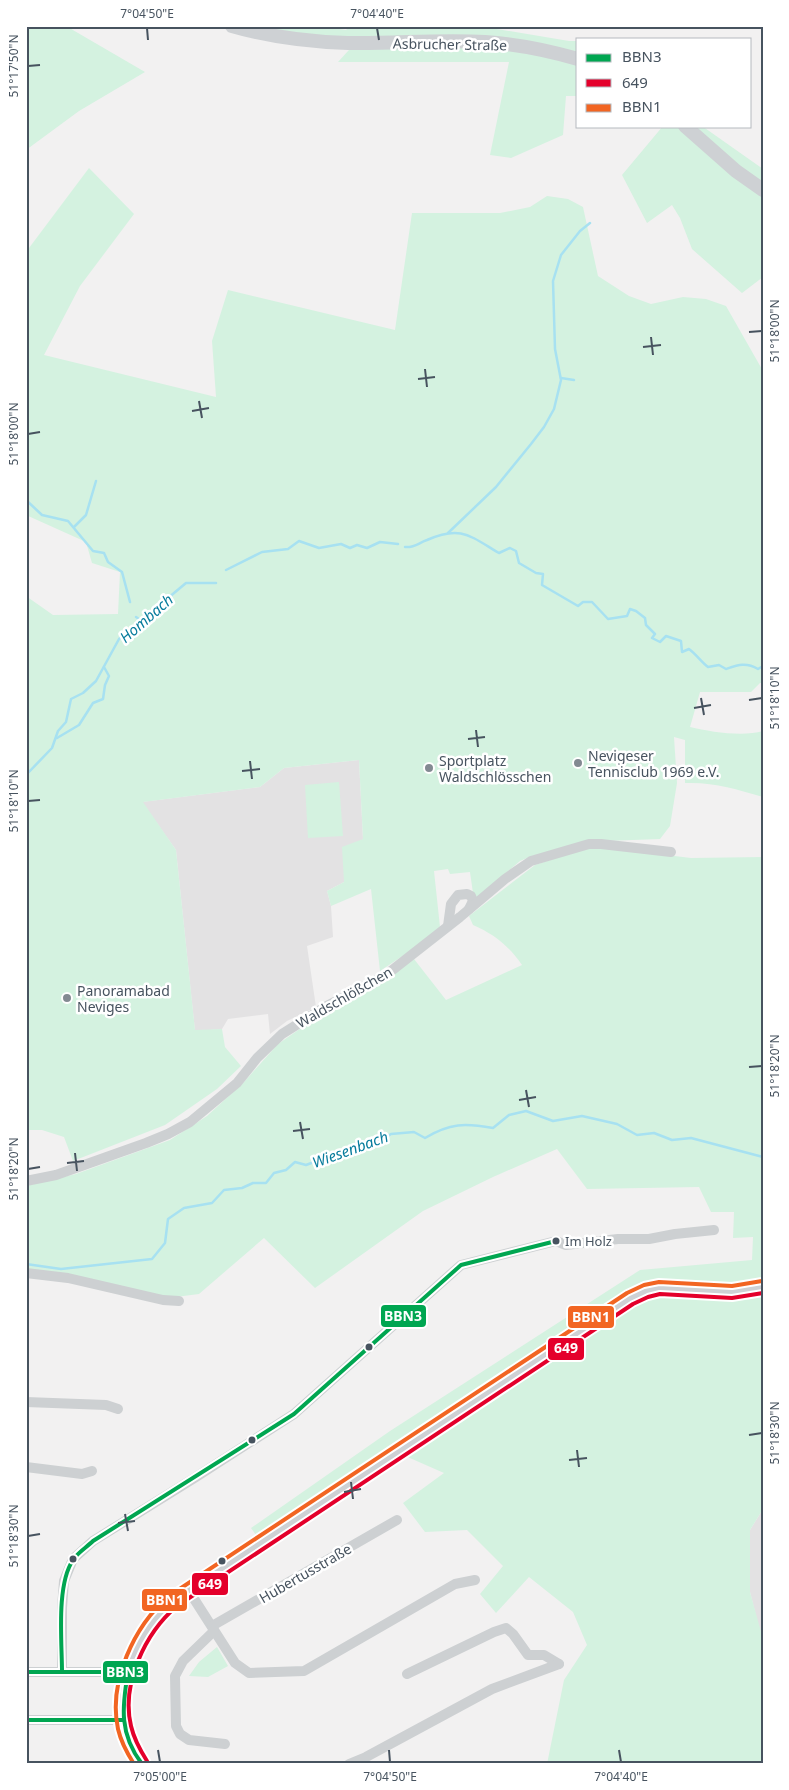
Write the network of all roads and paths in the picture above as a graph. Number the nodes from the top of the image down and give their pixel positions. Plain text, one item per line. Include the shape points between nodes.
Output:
1 (232, 26) edge
2 (576, 59) edge
3 (687, 128) edge
4 (763, 190) edge
5 (671, 852) dead end
6 (469, 910) junction
7 (448, 926) junction
8 (26, 1181) edge
9 (714, 1230) dead end
10 (26, 1273) edge
11 (763, 1287) edge
12 (179, 1302) dead end
13 (26, 1402) edge
14 (118, 1410) dead end
15 (26, 1467) edge
16 (92, 1471) dead end
17 (397, 1520) dead end
18 (475, 1580) dead end
19 (188, 1591) junction
20 (213, 1629) junction
21 (26, 1672) edge
22 (62, 1672) junction
23 (128, 1672) junction
24 (406, 1674) dead end
25 (26, 1720) edge
26 (123, 1720) junction
27 (225, 1744) dead end
28 (142, 1764) edge
29 (349, 1764) edge

1 - 2 main road, Asbrucher Straße via 280,37 324,42 502,44
3 - 4 main road
5 - 6 street, Waldschlößchen via 589,844 531,860
6 - 7 street, Waldschlößchen
6 - 7 street via 473,900 471,896 458,895 452,904
7 - 8 street, Waldschlößchen via 386,975 282,1034 237,1083 190,1122 146,1143 56,1175
9 - 22 street via 566,1245 556,1241 461,1265 294,1414 93,1541 73,1559 64,1581
10 - 12 street via 68,1278
11 - 19 main road via 732,1292 660,1288 630,1298
13 - 14 street via 106,1405
15 - 16 street via 82,1474
17 - 20 street, Hubertusstraße
18 - 20 street via 455,1584 304,1671 249,1673 235,1663
19 - 20 street
19 - 23 main road via 153,1622
20 - 27 street, Hubertusstraße via 183,1662 175,1676 176,1726 180,1734 189,1740
21 - 22 street
22 - 23 street
23 - 26 main road
24 - 29 street via 506,1628 528,1655 544,1655 559,1664 492,1689
25 - 26 street
26 - 28 main road via 130,1746

